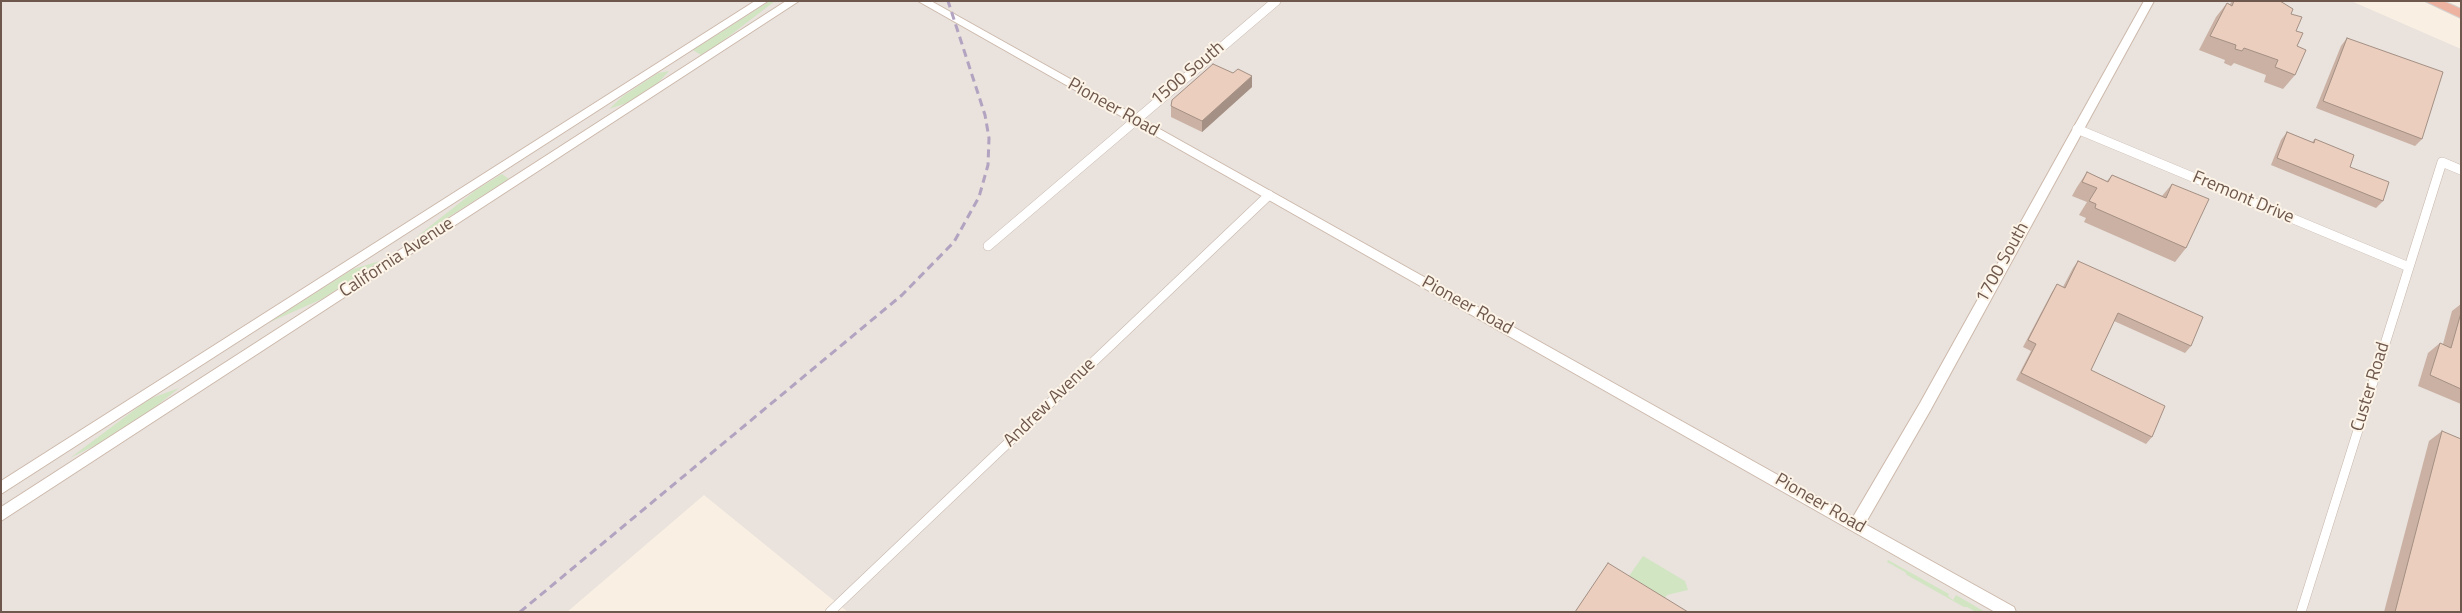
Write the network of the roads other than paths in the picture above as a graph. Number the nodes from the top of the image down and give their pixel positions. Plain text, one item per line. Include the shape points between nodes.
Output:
1 (763, 1) edge
2 (794, 1) edge
3 (923, 1) edge
4 (1276, 1) edge
5 (2148, 1) edge
6 (2431, 1) edge
7 (2452, 1) edge
8 (2461, 5) edge
9 (2461, 14) edge
10 (669, 61) junction
11 (684, 72) junction
12 (585, 115) junction
13 (1134, 120) junction
14 (601, 126) junction
15 (2077, 129) junction
16 (538, 145) junction
17 (555, 156) junction
18 (2461, 170) edge
19 (1269, 195) junction
20 (386, 242) junction
21 (988, 246) dead end
22 (402, 255) junction
23 (2409, 267) junction
24 (227, 344) junction
25 (242, 358) junction
26 (18, 477) junction
27 (1, 488) edge
28 (33, 495) junction
29 (1, 515) edge
30 (1856, 524) junction
31 (830, 612) edge
32 (2009, 612) edge
33 (2301, 612) edge

1 - 10 main road, California Avenue
2 - 11 main road, California Avenue
3 - 13 main road, Pioneer Road
4 - 13 street, 1500 South
5 - 15 main road, 1700 South
6 - 9 highway
7 - 8 highway
10 - 11 main road
10 - 12 main road, California Avenue
11 - 14 main road, California Avenue
12 - 14 main road
12 - 16 main road, California Avenue
13 - 19 main road, Pioneer Road
13 - 21 street, 1500 South
14 - 17 main road, California Avenue
15 - 23 street, Fremont Drive
15 - 30 main road, 1700 South via 1925,407
16 - 17 main road
16 - 20 main road, California Avenue
17 - 22 main road, California Avenue
18 - 23 street, Custer Road via 2442,162
19 - 30 main road, Pioneer Road
19 - 31 street, Andrew Avenue
20 - 22 main road
20 - 24 main road, California Avenue
22 - 25 main road, California Avenue
23 - 33 street, Custer Road
24 - 25 main road
24 - 26 main road, California Avenue
25 - 28 main road, California Avenue
26 - 27 main road, California Avenue
26 - 28 main road
28 - 29 main road, California Avenue
30 - 32 main road, Pioneer Road

